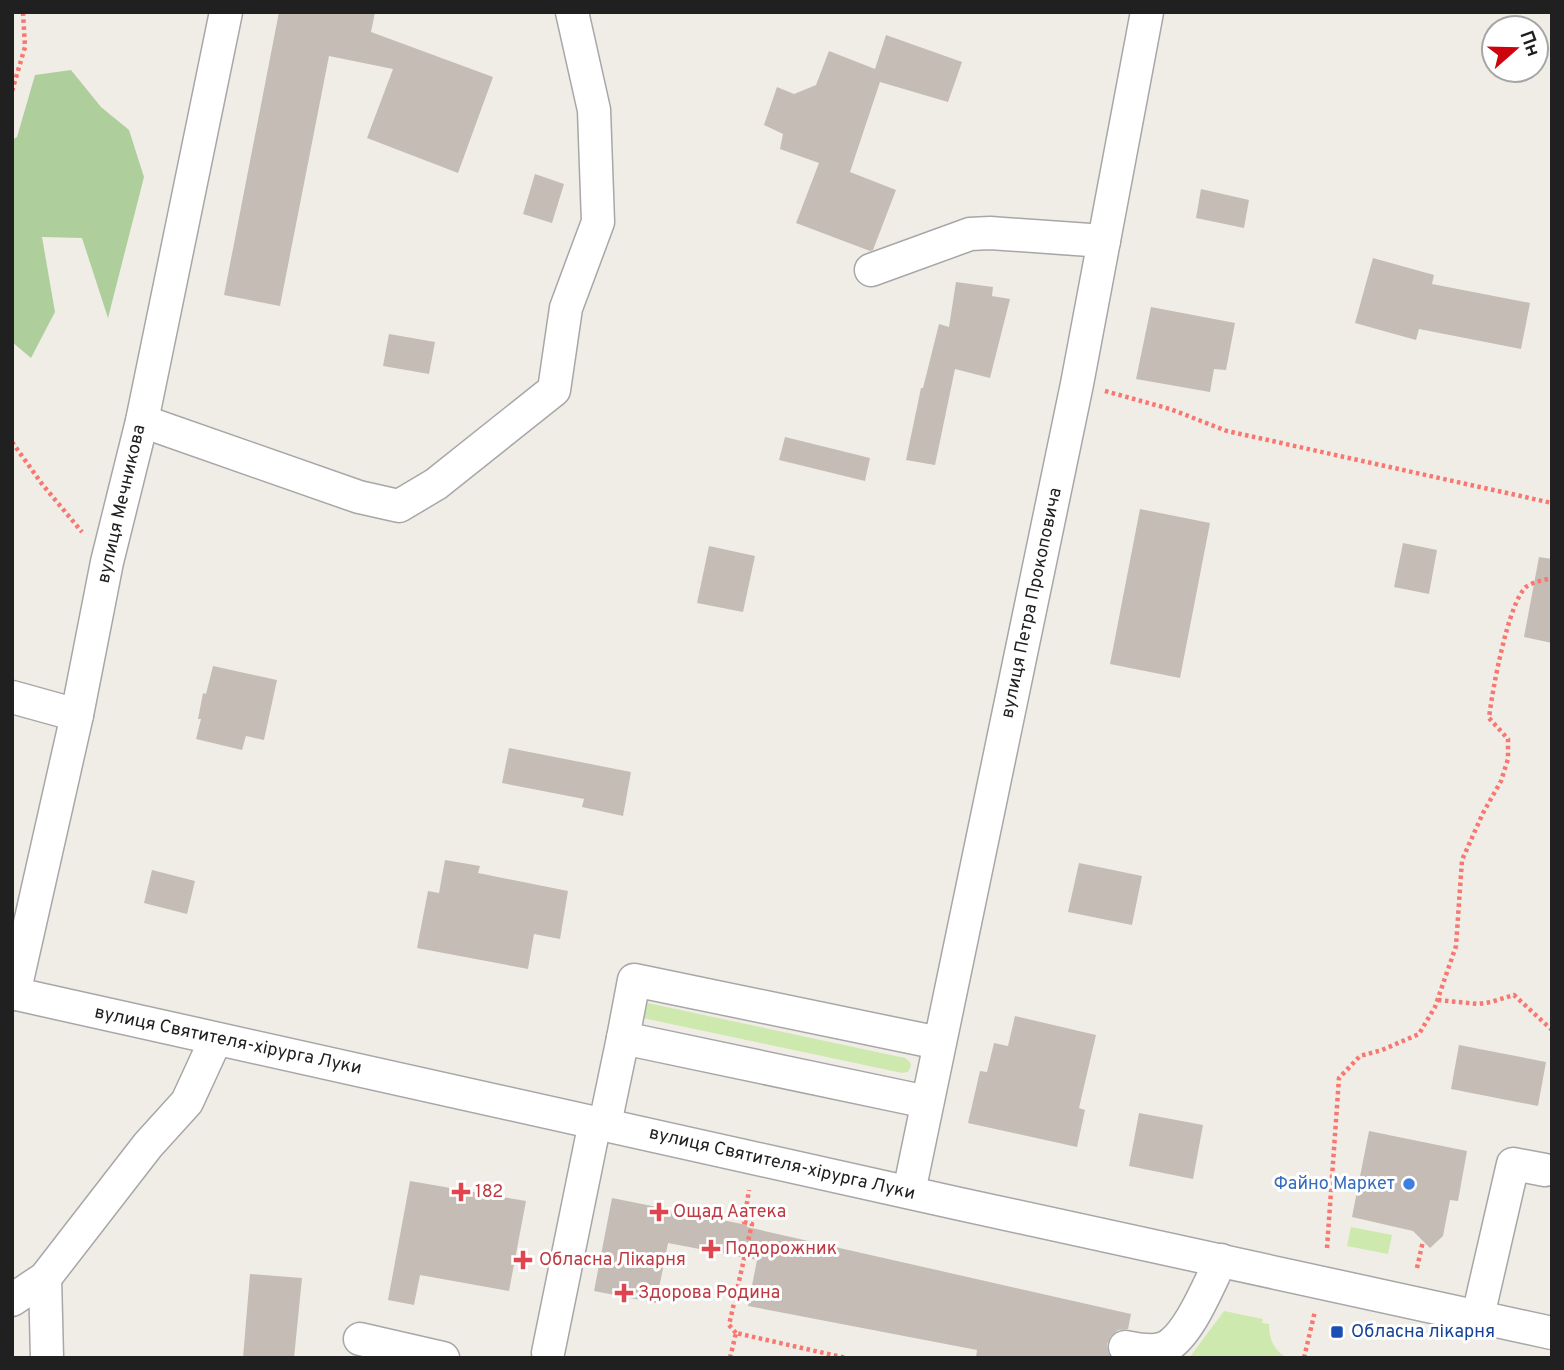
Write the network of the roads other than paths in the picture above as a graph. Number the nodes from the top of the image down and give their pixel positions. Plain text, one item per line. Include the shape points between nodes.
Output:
1 (226, 12) edge
2 (572, 12) edge
3 (1147, 12) edge
4 (1104, 241) junction
5 (871, 270) dead end
6 (142, 421) junction
7 (12, 697) edge
8 (77, 715) junction
9 (13, 994) edge
10 (623, 1038) junction
11 (216, 1039) junction
12 (939, 1042) junction
13 (927, 1102) junction
14 (600, 1123) junction
15 (1545, 1170) dead end
16 (909, 1192) junction
17 (1221, 1260) junction
18 (45, 1278) junction
19 (12, 1300) edge
20 (1478, 1316) junction
21 (1552, 1333) edge
22 (360, 1339) dead end
23 (1125, 1347) dead end
24 (551, 1356) edge
25 (47, 1358) edge
26 (443, 1358) edge

1 - 6 street, вулиця Мечникова
2 - 6 street via 594,110 598,222 566,308 554,390 436,484 399,506 359,497
3 - 4 street, вулиця Петра Прокоповича
4 - 5 street via 970,234
4 - 12 street, вулиця Петра Прокоповича
6 - 8 street, вулиця Мечникова via 107,562
7 - 8 street
8 - 9 street, вулиця Мечникова
9 - 11 street, вулиця Святителя-хірурга Луки
10 - 12 street via 634,980
10 - 13 street
10 - 14 street
11 - 14 street, вулиця Святителя-хірурга Луки
11 - 18 street via 187,1102
12 - 13 street, вулиця Петра Прокоповича
13 - 16 street, вулиця Петра Прокоповича
14 - 16 street, вулиця Святителя-хірурга Луки
14 - 24 street
15 - 20 street via 1513,1164
16 - 17 street, вулиця Святителя-хірурга Луки
17 - 20 street, вулиця Святителя-хірурга Луки
17 - 23 street via 1195,1313 1172,1343 1162,1349
18 - 19 street
18 - 25 street
20 - 21 street, вулиця Святителя-хірурга Луки
22 - 26 street

